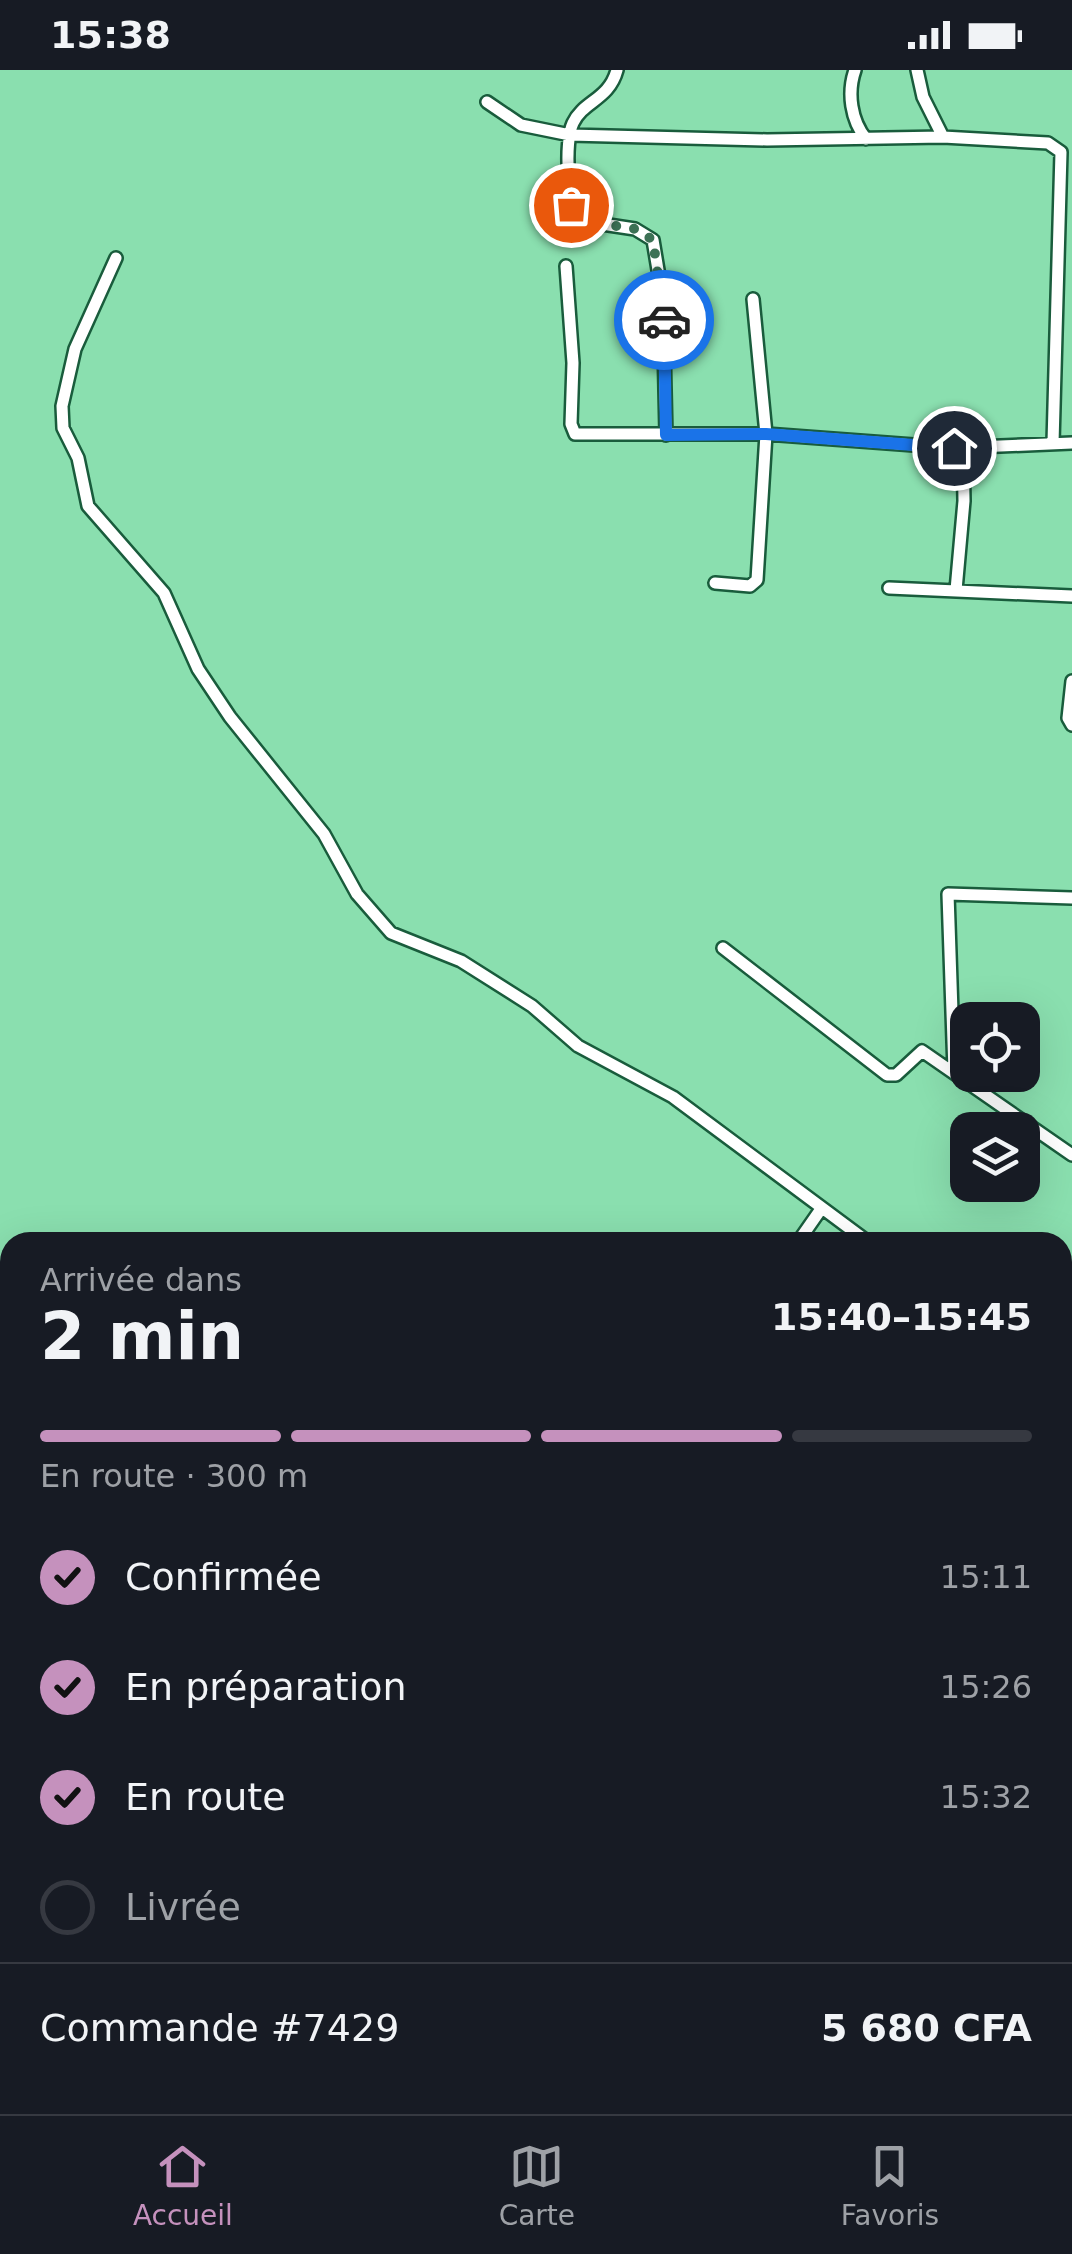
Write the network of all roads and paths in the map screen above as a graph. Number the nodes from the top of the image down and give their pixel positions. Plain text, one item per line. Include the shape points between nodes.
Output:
1 (617, 70) edge
2 (855, 70) edge
3 (918, 70) edge
4 (487, 102) dead end
5 (570, 135) junction
6 (942, 136) junction
7 (866, 139) junction
8 (1067, 168) edge
9 (116, 258) dead end
10 (566, 266) dead end
11 (1066, 278) edge
12 (752, 299) dead end
13 (766, 434) junction
14 (666, 435) junction
15 (1053, 443) junction
16 (1072, 443) edge
17 (963, 448) junction
18 (714, 583) dead end
19 (889, 588) dead end
20 (956, 590) junction
21 (1072, 596) edge
22 (1072, 681) edge
23 (1072, 725) edge
24 (1072, 898) edge
25 (723, 948) dead end
26 (952, 1002) edge
27 (950, 1068) edge
28 (984, 1092) edge
29 (1072, 1155) edge
30 (822, 1209) junction
31 (805, 1232) edge
32 (854, 1232) edge

1 - 5 street via 602,99 574,119
2 - 7 street via 855,125
3 - 6 street
4 - 5 street via 522,125
5 - 7 street
5 - 14 street via 571,205 578,217 636,229 653,240 663,300
6 - 7 street
6 - 8 street via 1034,140 1061,152
8 - 11 street
9 - 30 street via 75,350 62,406 62,428 78,458 88,506 164,593 198,669 324,834 357,894 391,933 462,961 532,1006 578,1046 704,1118
10 - 14 street via 575,434
11 - 15 street
12 - 13 street
13 - 14 street
13 - 17 street
13 - 18 street via 758,580 750,586
15 - 16 street
15 - 17 street
17 - 20 street
19 - 20 street
20 - 21 street
22 - 23 street
24 - 26 street via 948,894
25 - 27 street via 887,1075 896,1075 922,1051
28 - 29 street
30 - 31 street
30 - 32 street

